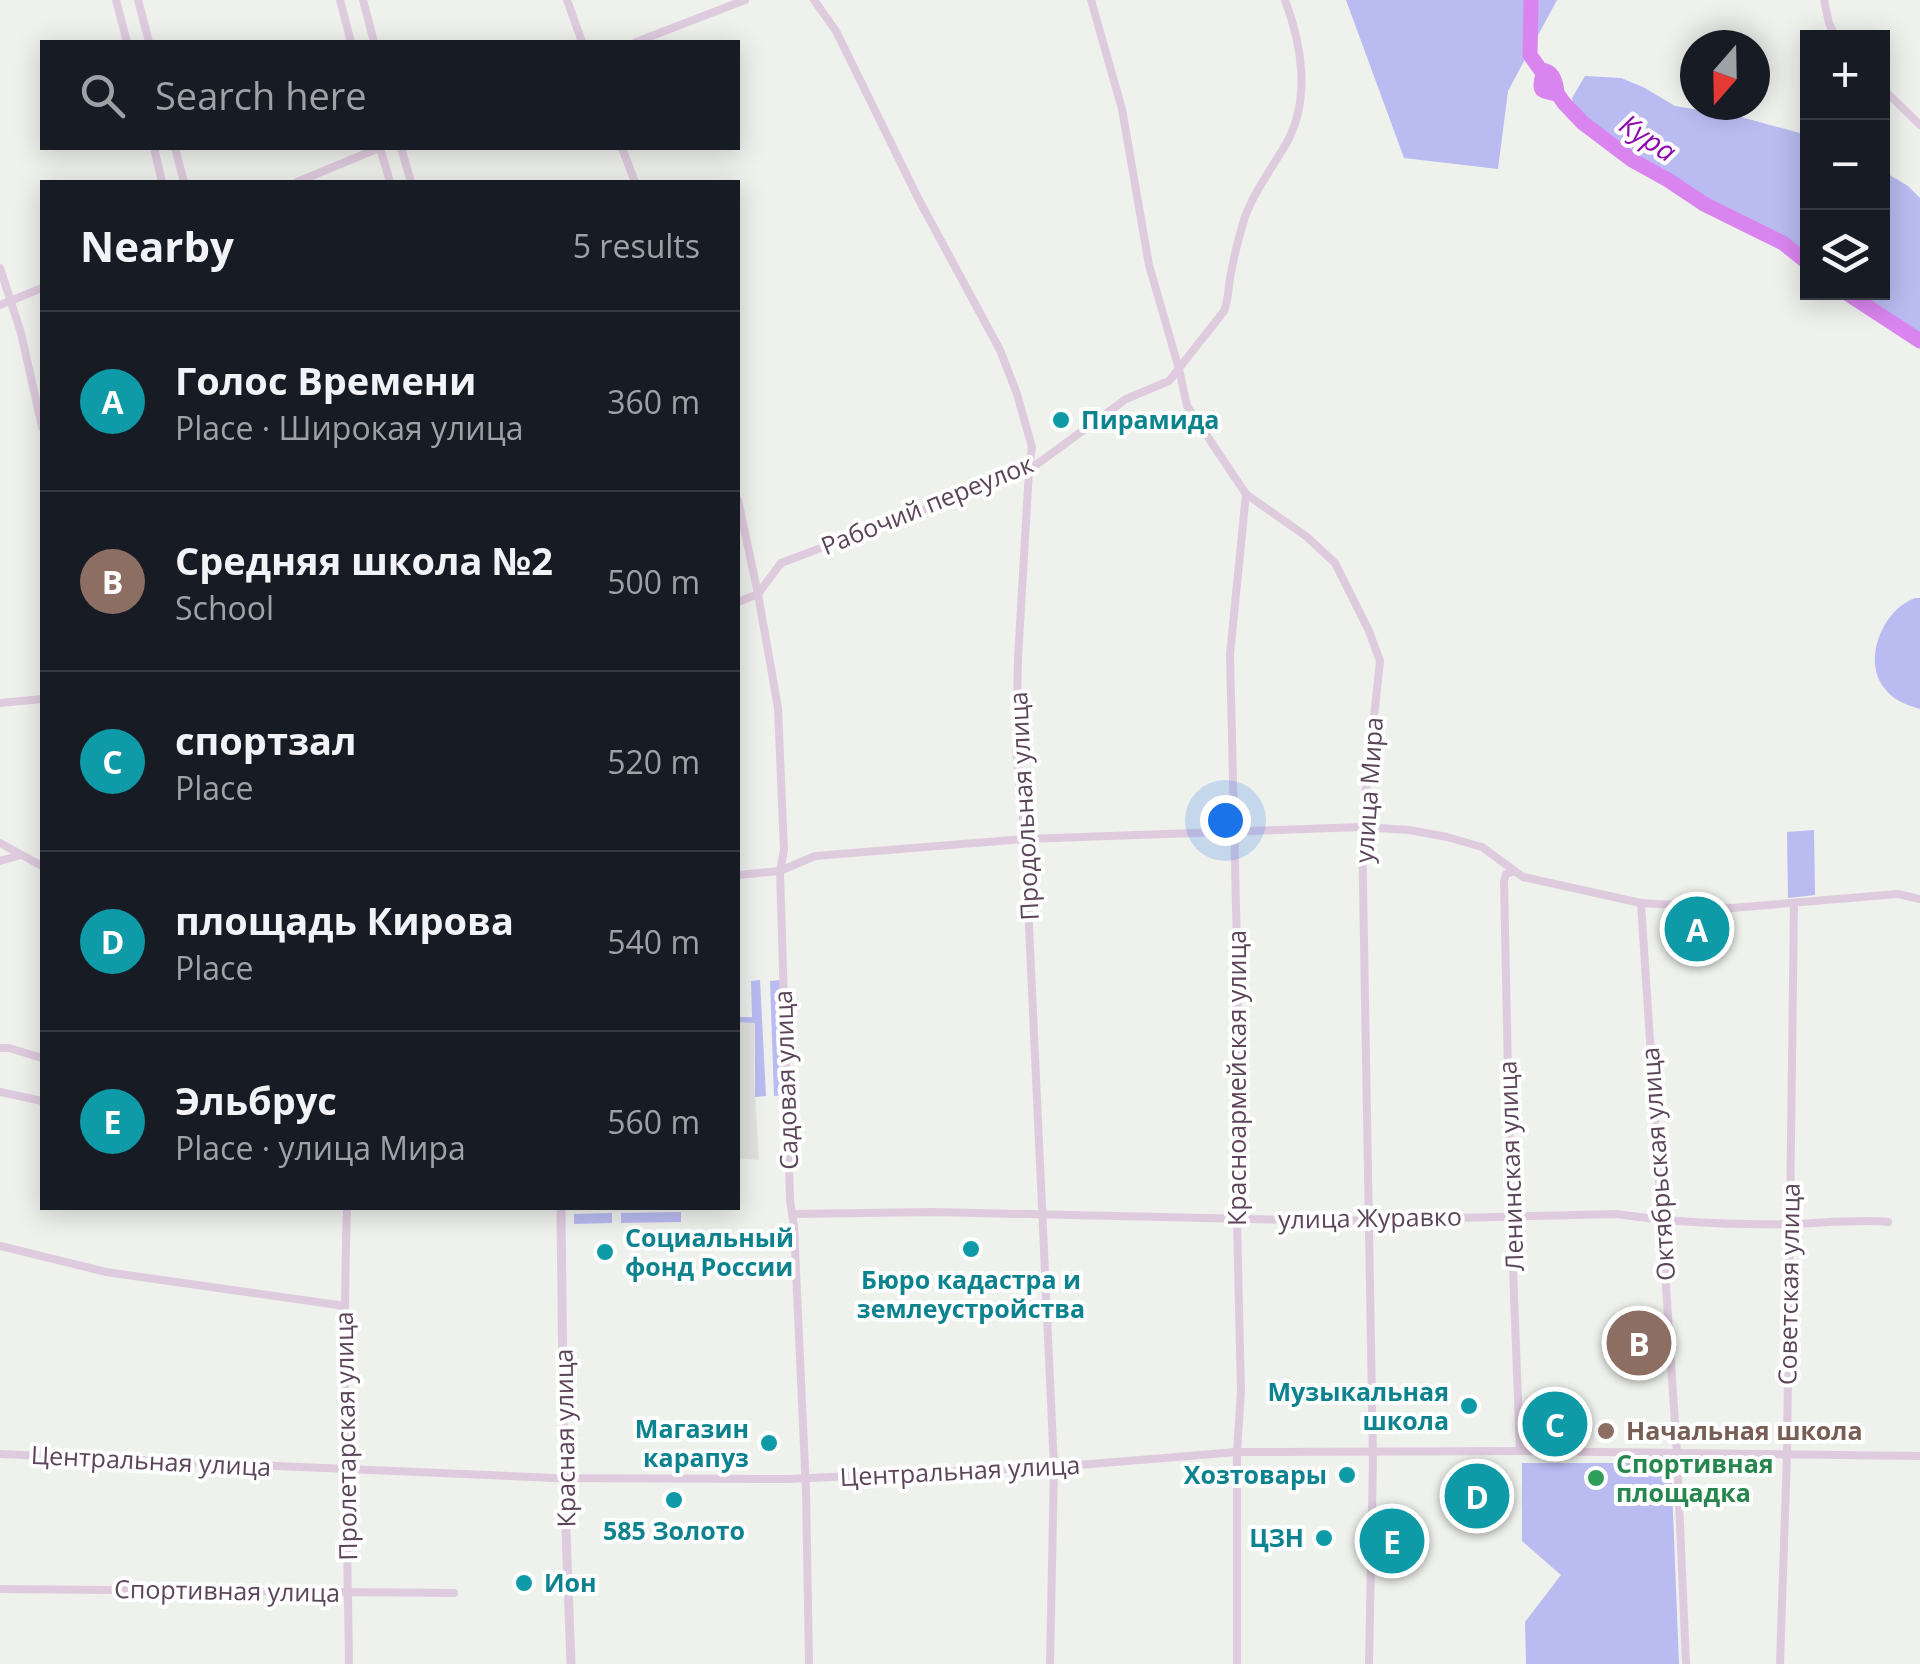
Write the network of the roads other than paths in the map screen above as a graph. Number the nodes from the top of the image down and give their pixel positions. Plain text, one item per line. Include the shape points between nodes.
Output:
1 (116, 0) edge
2 (138, 0) edge
3 (340, 0) edge
4 (362, 0) edge
5 (567, 0) edge
6 (744, 0) edge
7 (814, 0) edge
8 (1090, 0) edge
9 (1284, 0) edge
10 (1824, 0) edge
11 (1832, 30) edge
12 (126, 40) edge
13 (148, 40) edge
14 (351, 40) edge
15 (373, 40) edge
16 (581, 40) edge
17 (641, 40) edge
18 (1890, 96) edge
19 (1920, 125) edge
20 (154, 150) edge
21 (176, 150) edge
22 (375, 150) edge
23 (381, 150) edge
24 (402, 150) edge
25 (623, 150) edge
26 (162, 180) edge
27 (183, 180) edge
28 (302, 180) edge
29 (389, 180) edge
30 (409, 180) edge
31 (634, 180) edge
32 (0, 268) edge
33 (40, 289) edge
34 (5, 304) edge
35 (1179, 369) junction
36 (40, 418) edge
37 (1029, 470) junction
38 (1246, 494) junction
39 (740, 509) edge
40 (758, 594) junction
41 (740, 601) edge
42 (40, 699) edge
43 (0, 703) edge
44 (1362, 826) junction
45 (1235, 830) junction
46 (1025, 839) junction
47 (0, 844) edge
48 (21, 855) junction
49 (0, 861) edge
50 (1500, 862) junction
51 (40, 865) edge
52 (780, 871) junction
53 (1512, 872) junction
54 (740, 874) edge
55 (1504, 881) junction
56 (1920, 899) edge
57 (1641, 903) junction
58 (1794, 903) junction
59 (0, 1048) edge
60 (40, 1057) edge
61 (0, 1092) edge
62 (40, 1101) edge
63 (347, 1210) edge
64 (561, 1212) dead end
65 (792, 1214) junction
66 (1042, 1214) junction
67 (1511, 1216) junction
68 (1236, 1218) junction
69 (1368, 1219) junction
70 (1661, 1221) junction
71 (1888, 1222) dead end
72 (1790, 1224) junction
73 (0, 1246) edge
74 (345, 1306) junction
75 (1373, 1451) junction
76 (1237, 1452) junction
77 (1520, 1452) junction
78 (0, 1454) edge
79 (1677, 1454) junction
80 (1787, 1454) junction
81 (1920, 1456) edge
82 (1054, 1467) junction
83 (346, 1470) junction
84 (564, 1478) junction
85 (806, 1479) junction
86 (0, 1589) edge
87 (348, 1592) junction
88 (454, 1593) dead end
89 (349, 1664) edge
90 (571, 1664) edge
91 (809, 1664) edge
92 (1050, 1664) edge
93 (1237, 1664) edge
94 (1369, 1664) edge
95 (1686, 1664) edge
96 (1780, 1664) edge

1 - 12 street
2 - 13 street
3 - 14 street
4 - 15 street
5 - 16 street
6 - 17 street
7 - 37 street, Продольная улица via 1000,350 1032,447
8 - 35 street, улица Мира via 1122,109 1149,265
9 - 35 street, Рабочий переулок via 1301,65 1296,122 1252,199 1224,311
10 - 11 street
18 - 19 street
20 - 26 street
21 - 27 street
22 - 28 street
23 - 29 street
24 - 30 street
25 - 31 street
32 - 34 street
33 - 34 street
34 - 36 street via 22,333
35 - 37 street, Рабочий переулок
35 - 38 street, улица Мира via 1187,406
37 - 40 street, Рабочий переулок via 781,563
37 - 46 street, Продольная улица via 1016,748
38 - 44 street, улица Мира via 1336,563 1380,660
38 - 45 street, Красноармейская улица via 1230,654
39 - 40 street, Садовая улица
40 - 41 street, Рабочий переулок
40 - 52 street, Садовая улица via 778,708
42 - 43 street
44 - 45 street
44 - 50 street via 1447,837
44 - 69 street, улица Мира
45 - 46 street
45 - 68 street, Красноармейская улица
46 - 52 street via 815,856
46 - 66 street, Продольная улица
47 - 48 street
48 - 49 street
48 - 51 street
50 - 53 street
50 - 55 street, Ленинская улица
52 - 54 street
52 - 65 street, Садовая улица
53 - 55 street
53 - 57 street
55 - 67 street, Ленинская улица
56 - 58 street via 1898,894
57 - 58 street
57 - 70 street, Октябрьская улица
58 - 72 street, Советская улица
59 - 60 street
61 - 62 street
63 - 74 street, Пролетарская улица
64 - 84 street, Красная улица
65 - 66 street, улица Журавко
65 - 85 street, Садовая улица
66 - 68 street, улица Журавко
66 - 82 street, Продольная улица
67 - 69 street, улица Журавко
67 - 70 street, улица Журавко via 1616,1214
67 - 77 street, Ленинская улица
68 - 69 street, улица Журавко
68 - 76 street, Красноармейская улица
69 - 75 street, улица Мира
70 - 72 street, улица Журавко
70 - 79 street, Октябрьская улица
71 - 72 street, улица Журавко
72 - 80 street, Советская улица
73 - 74 street via 106,1272
74 - 83 street, Пролетарская улица
75 - 76 street, Центральная улица
75 - 77 street, Центральная улица
75 - 94 street, улица Мира
76 - 82 street, Центральная улица
76 - 93 street, Красноармейская улица
77 - 79 street, Центральная улица
78 - 83 street, Центральная улица
79 - 80 street, Центральная улица
79 - 95 street, Октябрьская улица
80 - 81 street, Центральная улица
80 - 96 street, Советская улица
82 - 85 street, Центральная улица
82 - 92 street, Продольная улица
83 - 84 street, Центральная улица
83 - 87 street, Пролетарская улица
84 - 85 street, Центральная улица
84 - 90 street, Красная улица
85 - 91 street, Садовая улица
86 - 87 street, Спортивная улица
87 - 88 street, Спортивная улица
87 - 89 street, Пролетарская улица

